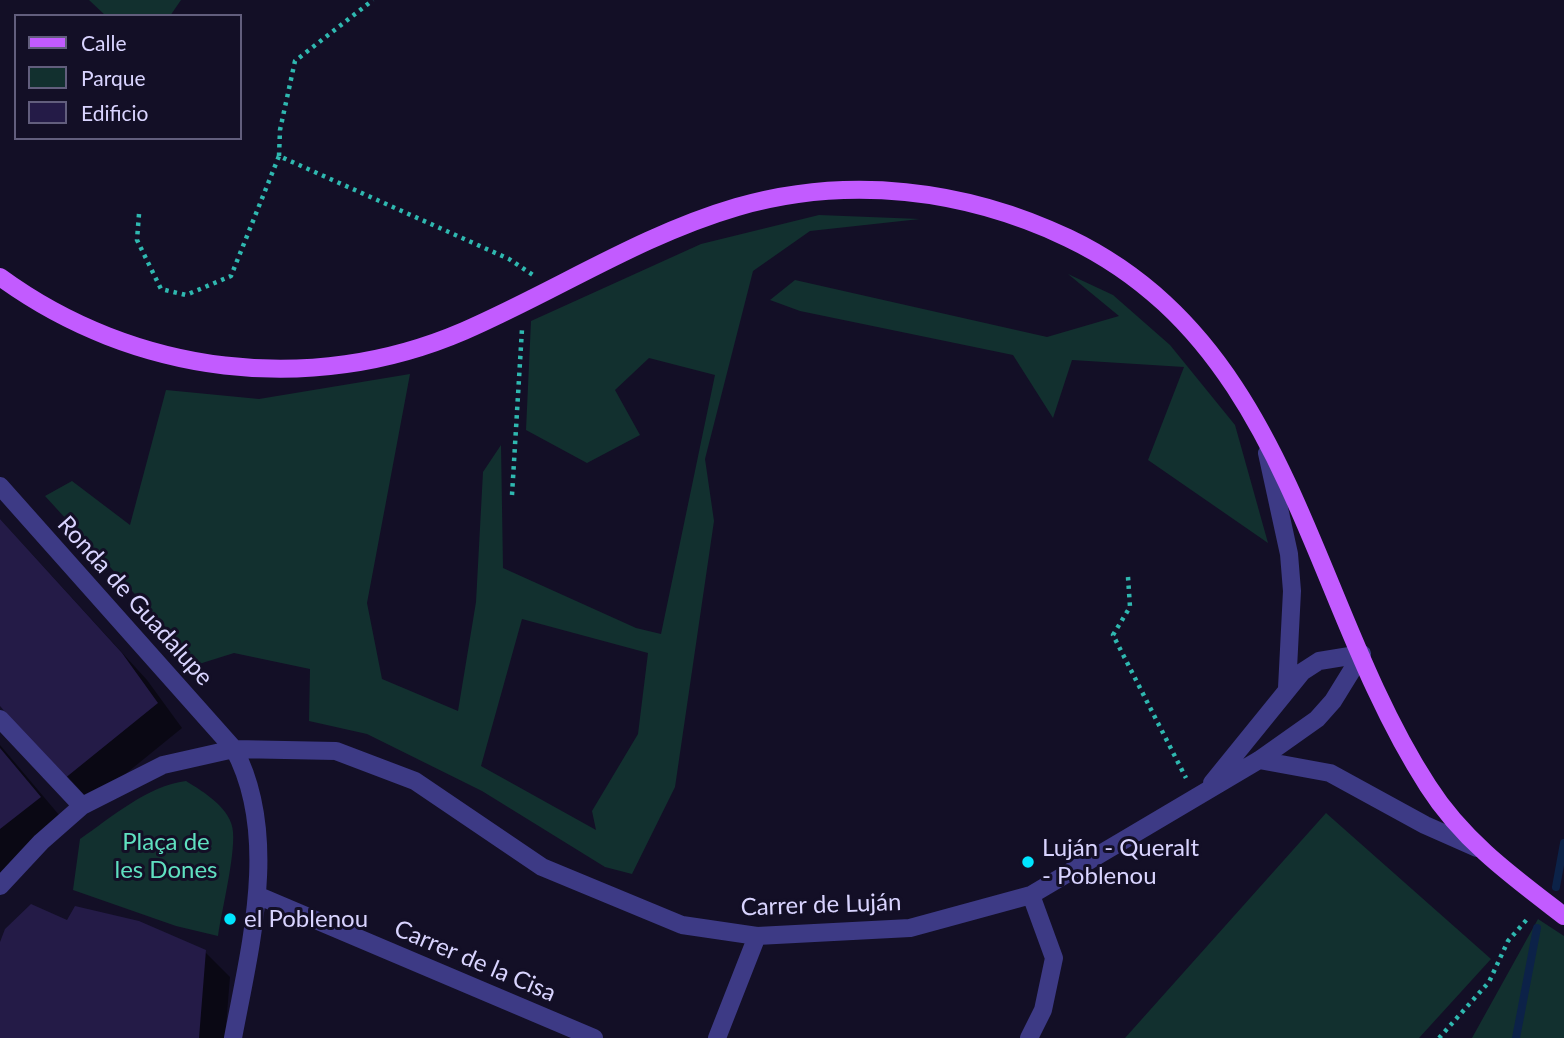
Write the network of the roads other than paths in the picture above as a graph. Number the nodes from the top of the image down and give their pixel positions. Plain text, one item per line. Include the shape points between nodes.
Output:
1 (0, 277) edge
2 (1261, 428) junction
3 (0, 486) edge
4 (1362, 654) junction
5 (1287, 688) junction
6 (0, 719) edge
7 (233, 749) junction
8 (1259, 760) junction
9 (1202, 791) junction
10 (82, 806) junction
11 (1477, 848) junction
12 (0, 886) edge
13 (1031, 895) junction
14 (259, 897) junction
15 (1564, 916) edge
16 (757, 936) junction
17 (233, 1038) edge
18 (594, 1038) edge
19 (717, 1038) edge
20 (1029, 1038) edge

1 - 2 main road via 83,327 144,351 224,367 312,368 406,350 458,334 626,251 740,206 867,190 949,197 1063,236 1129,276 1203,346
2 - 4 main road
2 - 5 street via 1289,554 1292,591
3 - 7 street, Ronda de Guadalupe
4 - 5 street via 1319,661
4 - 8 street, Carrer de Luján via 1317,719
4 - 11 main road via 1409,755 1447,814
5 - 9 street
6 - 10 street
7 - 10 street, Carrer de Luján via 163,765
7 - 14 street, Ronda de Guadalupe via 250,787
7 - 16 street, Carrer de Luján via 336,751 415,781 542,867 682,925
8 - 9 street, Carrer de Luján
8 - 11 street via 1330,773
9 - 13 street, Carrer de Luján
10 - 12 street, Carrer de Luján
11 - 15 main road
13 - 16 street, Carrer de Luján via 909,928
13 - 20 street via 1054,958 1043,1010
14 - 17 street, Ronda de Guadalupe
14 - 18 street, Carrer de la Cisa
16 - 19 street

